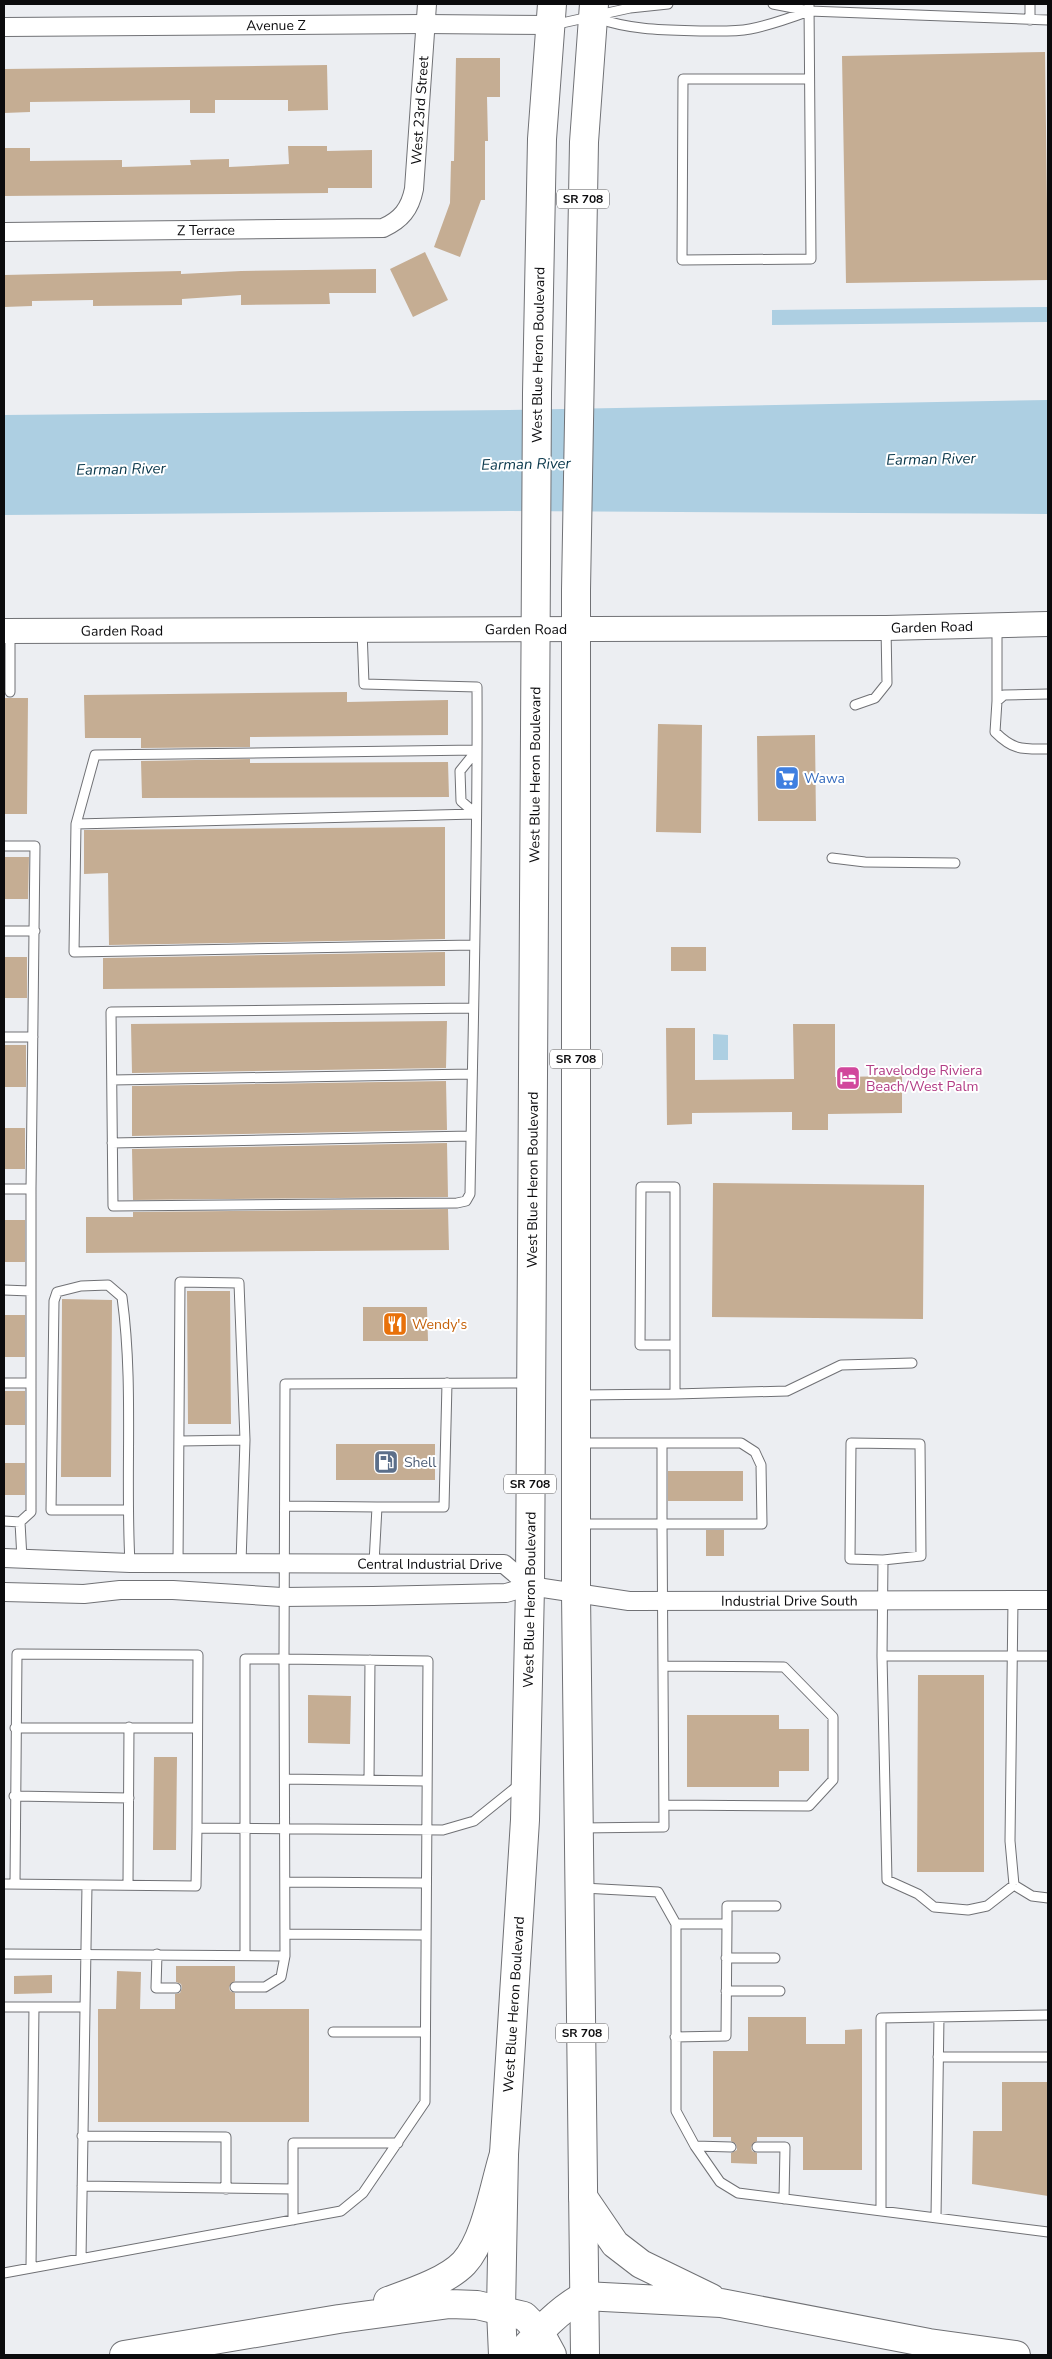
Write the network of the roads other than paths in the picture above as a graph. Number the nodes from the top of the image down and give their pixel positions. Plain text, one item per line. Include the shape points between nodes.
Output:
1 (427, 4) edge
2 (668, 4) edge
3 (773, 4) edge
4 (1030, 4) edge
5 (809, 7) edge
6 (594, 10) edge
7 (551, 14) edge
8 (1030, 20) junction
9 (1048, 20) edge
10 (424, 24) junction
11 (4, 28) edge
12 (808, 79) junction
13 (405, 214) joint
14 (4, 232) edge
15 (997, 624) junction
16 (1048, 624) edge
17 (534, 628) junction
18 (576, 628) junction
19 (886, 628) junction
20 (362, 629) junction
21 (7, 631) edge
22 (10, 692) dead end
23 (1048, 694) edge
24 (997, 701) junction
25 (855, 706) dead end
26 (1048, 748) edge
27 (477, 750) junction
28 (476, 814) junction
29 (76, 824) junction
30 (4, 846) edge
31 (832, 858) dead end
32 (955, 863) dead end
33 (4, 931) edge
34 (35, 931) junction
35 (474, 945) junction
36 (473, 1008) junction
37 (4, 1037) edge
38 (33, 1037) junction
39 (472, 1074) junction
40 (112, 1080) junction
41 (471, 1136) junction
42 (112, 1143) junction
43 (4, 1188) edge
44 (31, 1189) junction
45 (4, 1290) edge
46 (30, 1291) junction
47 (674, 1345) junction
48 (912, 1363) dead end
49 (530, 1382) junction
50 (4, 1383) edge
51 (30, 1383) junction
52 (447, 1383) junction
53 (675, 1394) junction
54 (576, 1395) junction
55 (245, 1440) junction
56 (180, 1441) junction
57 (576, 1442) junction
58 (662, 1442) junction
59 (285, 1506) junction
60 (378, 1506) junction
61 (127, 1510) junction
62 (4, 1521) edge
63 (20, 1522) junction
64 (577, 1524) junction
65 (662, 1524) junction
66 (4, 1558) edge
67 (22, 1559) junction
68 (884, 1560) junction
69 (130, 1563) junction
70 (178, 1563) junction
71 (241, 1563) junction
72 (284, 1563) junction
73 (374, 1564) junction
74 (530, 1586) junction
75 (4, 1592) edge
76 (576, 1593) junction
77 (282, 1597) junction
78 (883, 1600) junction
79 (1013, 1600) junction
80 (1048, 1600) edge
81 (664, 1601) junction
82 (882, 1656) junction
83 (1012, 1656) junction
84 (1048, 1656) edge
85 (284, 1659) junction
86 (370, 1660) junction
87 (664, 1666) junction
88 (129, 1727) junction
89 (15, 1728) junction
90 (198, 1728) junction
91 (285, 1779) junction
92 (526, 1779) junction
93 (369, 1780) junction
94 (426, 1781) junction
95 (14, 1796) junction
96 (129, 1798) junction
97 (664, 1805) junction
98 (197, 1828) junction
99 (580, 1828) junction
100 (245, 1829) junction
101 (286, 1829) junction
102 (426, 1830) junction
103 (285, 1882) junction
104 (426, 1883) junction
105 (4, 1884) edge
106 (15, 1884) junction
107 (87, 1884) junction
108 (128, 1885) junction
109 (1014, 1885) junction
110 (581, 1888) junction
111 (1048, 1898) edge
112 (776, 1906) dead end
113 (676, 1924) junction
114 (727, 1924) junction
115 (286, 1934) junction
116 (425, 1935) junction
117 (85, 1953) junction
118 (4, 1954) edge
119 (157, 1954) junction
120 (245, 1955) junction
121 (285, 1956) junction
122 (726, 1958) junction
123 (775, 1958) dead end
124 (235, 1987) dead end
125 (176, 1988) dead end
126 (726, 1991) junction
127 (780, 1991) dead end
128 (4, 2007) edge
129 (84, 2007) junction
130 (34, 2008) junction
131 (1048, 2015) edge
132 (938, 2017) junction
133 (333, 2032) dead end
134 (425, 2032) junction
135 (675, 2037) junction
136 (938, 2057) junction
137 (1048, 2057) edge
138 (82, 2136) junction
139 (398, 2143) junction
140 (695, 2146) junction
141 (730, 2146) dead end
142 (756, 2147) dead end
143 (504, 2154) junction
144 (82, 2186) junction
145 (226, 2188) junction
146 (293, 2189) junction
147 (583, 2197) junction
148 (784, 2198) junction
149 (881, 2210) junction
150 (936, 2216) junction
151 (292, 2220) junction
152 (1048, 2232) edge
153 (80, 2259) junction
154 (31, 2267) junction
155 (4, 2272) edge
156 (584, 2296) junction
157 (721, 2303) junction
158 (501, 2310) junction
159 (339, 2318) junction
160 (539, 2330) junction
161 (124, 2355) edge
162 (504, 2355) edge
163 (520, 2355) edge
164 (552, 2355) edge
165 (585, 2355) edge
166 (1016, 2355) edge

1 - 10 street, West 23rd Street
2 - 6 lane
3 - 5 lane
4 - 8 lane
5 - 6 lane via 782,22 748,30 720,31 654,30 615,25
5 - 8 lane
5 - 12 lane
6 - 7 lane
6 - 18 main road, SR 708 via 584,142
7 - 10 street, Avenue Z
7 - 17 main road, West Blue Heron Boulevard / SR 708 via 542,139
8 - 9 lane
10 - 11 street, Avenue Z
10 - 13 street, West 23rd Street via 414,189
12 - 12 lane via 811,259 682,260 682,79
13 - 14 street, Z Terrace via 383,228
15 - 16 street, Garden Road
15 - 19 street, Garden Road
15 - 24 lane
17 - 18 street, Garden Road
17 - 20 street, Garden Road
17 - 49 main road, West Blue Heron Boulevard / SR 708
18 - 19 street, Garden Road
18 - 54 main road, SR 708
19 - 25 lane via 887,683 875,698
20 - 21 street, Garden Road
20 - 27 lane via 364,684 477,686
21 - 22 lane
23 - 24 lane via 1004,695
24 - 26 lane via 995,732 1005,742 1017,749
27 - 28 lane
27 - 28 lane via 460,771 461,801
27 - 29 lane via 95,755
28 - 29 lane
28 - 35 lane
29 - 35 lane via 74,952
30 - 34 lane via 35,846
31 - 32 lane via 865,862
33 - 34 lane
34 - 38 lane
35 - 36 lane
36 - 39 lane
36 - 40 lane via 111,1012
37 - 38 lane
38 - 44 lane
39 - 40 lane
39 - 41 lane
40 - 42 lane
41 - 42 lane
41 - 42 lane via 470,1194 466,1201 457,1203 113,1206
43 - 44 lane
44 - 46 lane
45 - 46 lane
46 - 51 lane
47 - 47 lane via 675,1187 641,1187 640,1346
47 - 53 lane
48 - 53 lane via 842,1365 787,1391
49 - 52 lane
49 - 74 main road, West Blue Heron Boulevard / SR 708
50 - 51 lane
51 - 63 lane via 31,1512
52 - 59 lane via 286,1384
52 - 60 lane via 444,1507
53 - 54 lane
54 - 57 main road, SR 708
55 - 56 lane
55 - 56 lane via 239,1283 180,1282
55 - 71 lane
56 - 70 lane
57 - 58 lane
57 - 64 main road, SR 708
58 - 65 lane
58 - 65 lane via 741,1443 755,1452 761,1465 762,1485 762,1524
59 - 60 lane
59 - 72 lane
60 - 73 lane
61 - 61 lane via 51,1510 54,1301 57,1292 81,1286 108,1285 122,1297 128,1339
61 - 69 lane
62 - 63 lane
63 - 67 lane
64 - 65 lane
64 - 76 main road, SR 708
65 - 81 lane
66 - 67 street, Central Industrial Drive
67 - 69 street, Central Industrial Drive
68 - 68 lane via 921,1556 920,1444 851,1443 850,1559
68 - 78 lane
69 - 70 street, Central Industrial Drive
70 - 71 street, Central Industrial Drive
71 - 72 street, Central Industrial Drive
72 - 73 street, Central Industrial Drive
72 - 77 lane
73 - 74 street, Central Industrial Drive via 504,1564
74 - 76 street, Industrial Drive South
74 - 77 street, Central Industrial Drive via 506,1593
74 - 92 main road, West Blue Heron Boulevard / SR 708
75 - 77 street, Central Industrial Drive via 84,1594 173,1590
76 - 81 street, Industrial Drive South via 629,1601
76 - 99 main road, SR 708
77 - 85 lane
78 - 79 street, Industrial Drive South
78 - 81 street, Industrial Drive South
78 - 82 lane
79 - 80 street, Industrial Drive South
79 - 83 lane
81 - 87 lane
82 - 83 lane
82 - 109 lane via 887,1880 918,1894 934,1908 968,1910 987,1906
83 - 84 lane
83 - 109 lane via 1010,1841
85 - 86 lane
85 - 91 lane
85 - 100 lane via 245,1659
86 - 93 lane
86 - 94 lane via 428,1661
87 - 97 lane
87 - 97 lane via 784,1667 832,1717 833,1780 809,1806
88 - 89 lane
88 - 90 lane
88 - 96 lane
89 - 90 lane via 17,1654 198,1654
89 - 95 lane
90 - 98 lane
91 - 93 lane
91 - 101 lane
92 - 102 lane via 474,1821 443,1830
92 - 143 main road, West Blue Heron Boulevard / SR 708
93 - 94 lane
94 - 102 lane
95 - 96 lane
95 - 106 lane
96 - 108 lane
97 - 99 lane via 664,1827
98 - 100 lane
98 - 108 lane via 196,1886
99 - 110 main road, SR 708
100 - 101 lane
100 - 120 lane
101 - 102 lane
101 - 103 lane
102 - 104 lane
103 - 104 lane
103 - 115 lane
104 - 116 lane
105 - 106 lane
106 - 107 lane
107 - 108 lane
107 - 117 lane
109 - 111 lane via 1032,1896
110 - 113 lane via 658,1892
110 - 147 main road, SR 708
112 - 114 lane via 727,1906
113 - 114 lane
113 - 135 lane
114 - 122 lane
115 - 116 lane
115 - 121 lane
116 - 134 lane
117 - 118 lane
117 - 119 lane
117 - 129 lane
119 - 120 lane
119 - 125 lane via 156,1988
120 - 121 lane
121 - 124 lane via 281,1977 265,1986
122 - 123 lane
122 - 126 lane
126 - 127 lane
126 - 135 lane via 726,2036
128 - 130 lane
129 - 130 lane
129 - 138 lane
130 - 154 lane
131 - 132 lane
132 - 136 lane
132 - 149 lane via 881,2018
133 - 134 lane
134 - 139 lane via 425,2102
135 - 140 lane via 676,2112
136 - 137 lane
136 - 150 lane
138 - 144 lane
138 - 145 lane via 226,2137
139 - 146 lane via 294,2143
139 - 151 lane via 352,2204 342,2211
140 - 141 lane
140 - 148 lane via 720,2182 738,2193
142 - 148 lane via 785,2147
143 - 158 main road, West Blue Heron Boulevard / SR 708
143 - 159 main road via 479,2240 463,2264 425,2288
144 - 145 lane
144 - 153 lane
145 - 146 lane
146 - 151 lane
147 - 156 main road, SR 708
147 - 157 main road via 615,2244 641,2264
148 - 149 lane
149 - 150 lane
150 - 152 lane
151 - 153 lane
153 - 154 lane
154 - 155 lane
156 - 157 main road
156 - 160 main road via 566,2306
156 - 165 main road, SR 708
157 - 166 main road via 929,2343
158 - 159 main road via 450,2304
158 - 160 main road via 524,2316
158 - 162 main road, West Blue Heron Boulevard / SR 708
159 - 161 main road
160 - 163 main road
160 - 164 main road

